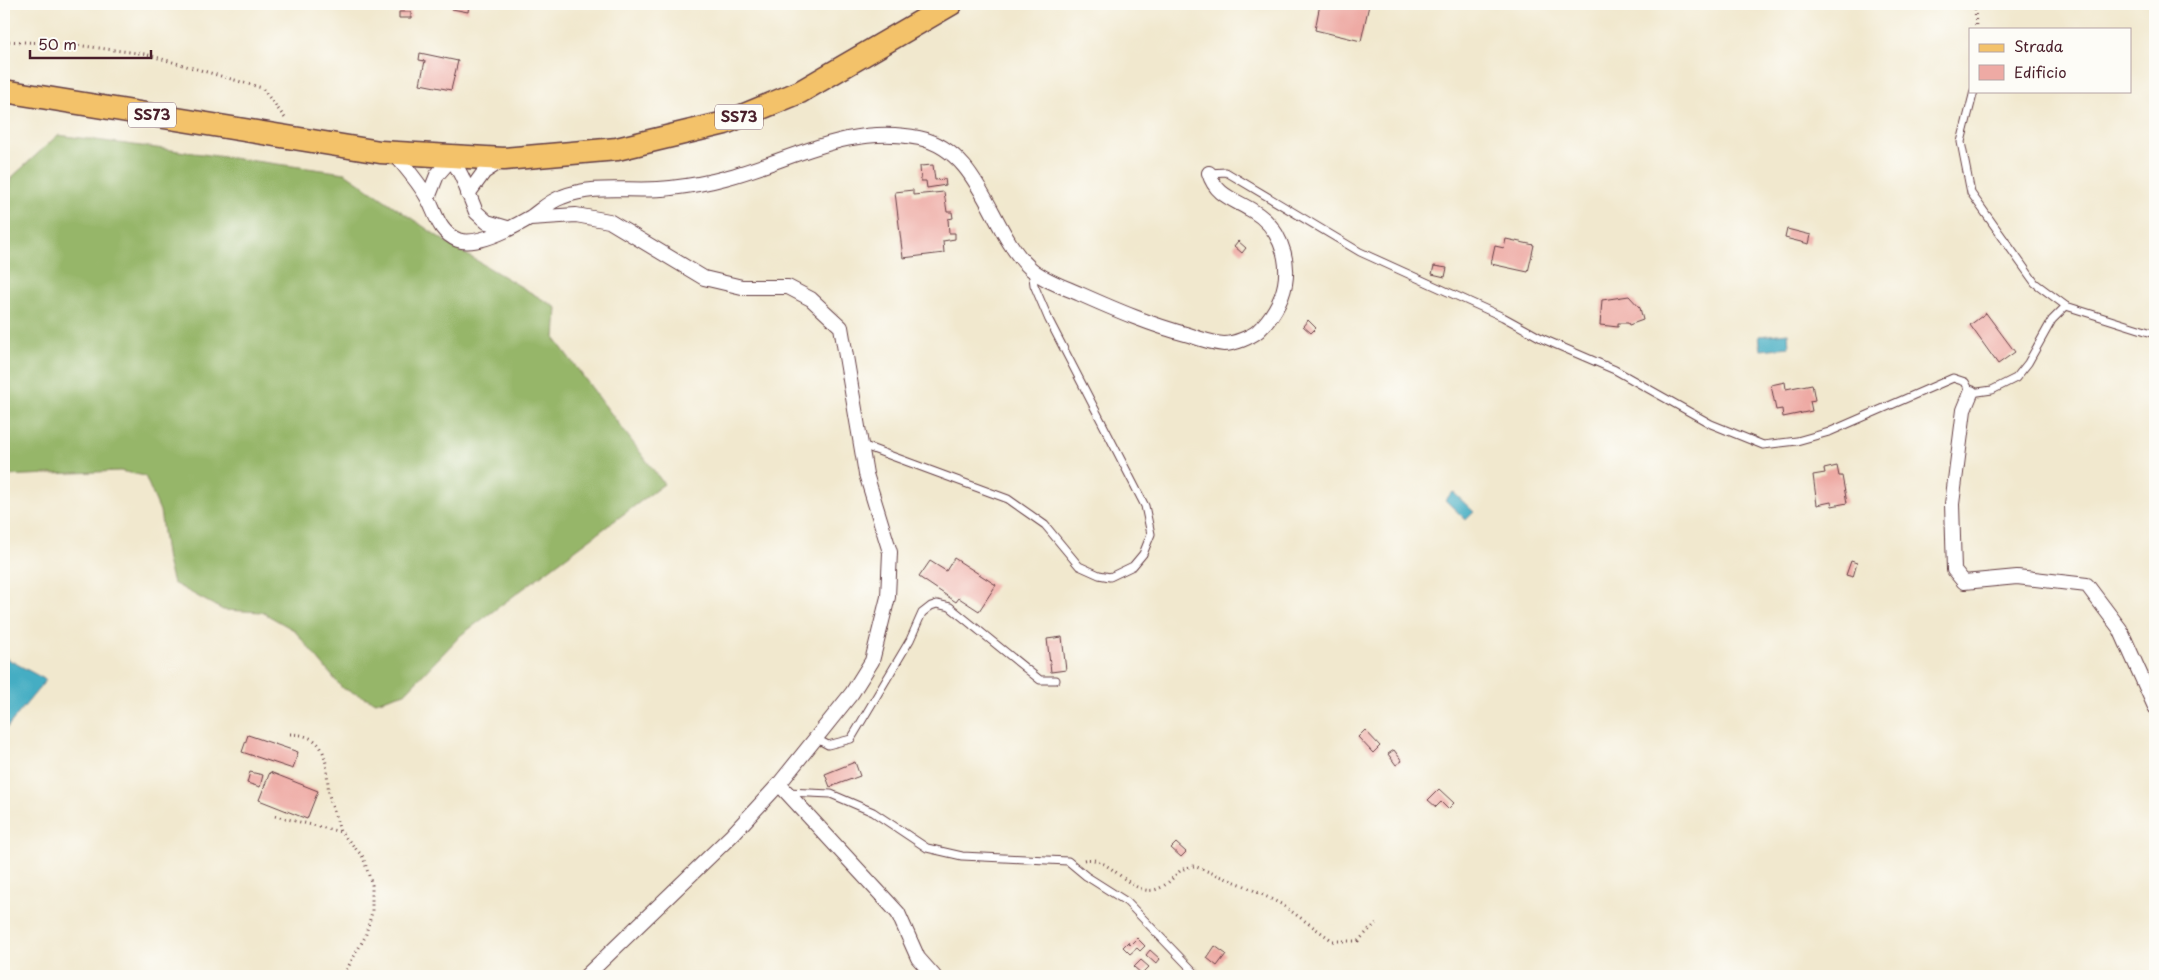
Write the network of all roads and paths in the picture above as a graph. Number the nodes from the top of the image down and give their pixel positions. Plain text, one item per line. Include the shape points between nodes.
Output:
1 (951, 4) edge
2 (1975, 4) edge
3 (1976, 28) edge
4 (4, 41) edge
5 (4, 91) edge
6 (1974, 94) edge
7 (301, 140) junction
8 (394, 153) junction
9 (452, 158) junction
10 (504, 160) junction
11 (1210, 172) joint
12 (468, 194) junction
13 (428, 198) junction
14 (530, 218) junction
15 (507, 228) junction
16 (1032, 270) junction
17 (2066, 306) junction
18 (2155, 334) edge
19 (1971, 393) junction
20 (861, 445) junction
21 (1056, 680) dead end
22 (2155, 707) edge
23 (290, 734) dead end
24 (815, 738) junction
25 (782, 788) junction
26 (275, 816) dead end
27 (340, 832) junction
28 (1071, 863) junction
29 (1376, 923) dead end
30 (343, 976) edge
31 (586, 976) edge
32 (934, 976) edge
33 (1198, 976) edge

1 - 10 main road, SS73 via 800,92 725,122 617,149
2 - 3 path
4 - 7 path via 68,44 145,54 262,88
5 - 7 main road, SS73
6 - 17 lane via 1961,142 1971,193 2035,283
7 - 8 main road, SS73
8 - 9 main road, SS73
8 - 13 street
9 - 10 main road, SS73
9 - 12 street
9 - 13 street via 438,175
10 - 12 street via 484,172
11 - 16 street via 1218,191 1256,212 1270,225 1282,244 1288,270 1284,290 1274,312 1256,332 1229,344 1212,342 1108,307
11 - 19 lane via 1226,172 1360,252 1615,370 1711,424 1763,445 1797,441 1829,432 1953,378 1965,382
12 - 15 street via 476,212 487,222
13 - 15 street via 445,232 459,241 488,239
14 - 15 street
14 - 16 street via 558,198 579,191 671,188 725,178 837,140 882,134 922,139 948,152 971,175 1013,247
14 - 20 street via 576,215 609,221 704,278 742,287 788,288 811,300 841,327
16 - 20 lane via 1034,285 1049,320 1145,506 1151,534 1143,554 1132,566 1110,577 1099,575 1079,566 1044,525 1008,499
17 - 18 lane
17 - 19 lane via 2052,320 2016,378 1992,390
19 - 22 street via 1964,410 1952,504 1954,570 1964,582 2017,577 2087,585 2120,629
20 - 24 street via 866,474 890,552 888,597 872,661 852,693
21 - 24 lane via 1040,680 950,607 937,604 922,613 910,640 851,739 828,745
23 - 27 path via 312,740 326,755 329,795
24 - 25 street
25 - 28 lane via 831,794 872,812 927,848 962,856
25 - 31 street
25 - 32 street via 898,914 918,958
26 - 27 path
27 - 30 path via 363,857 371,878 374,900 366,937
28 - 29 path via 1090,858 1104,863 1133,884 1152,890 1165,886 1181,870 1194,866 1281,904 1333,941 1358,941
28 - 33 lane via 1127,902

